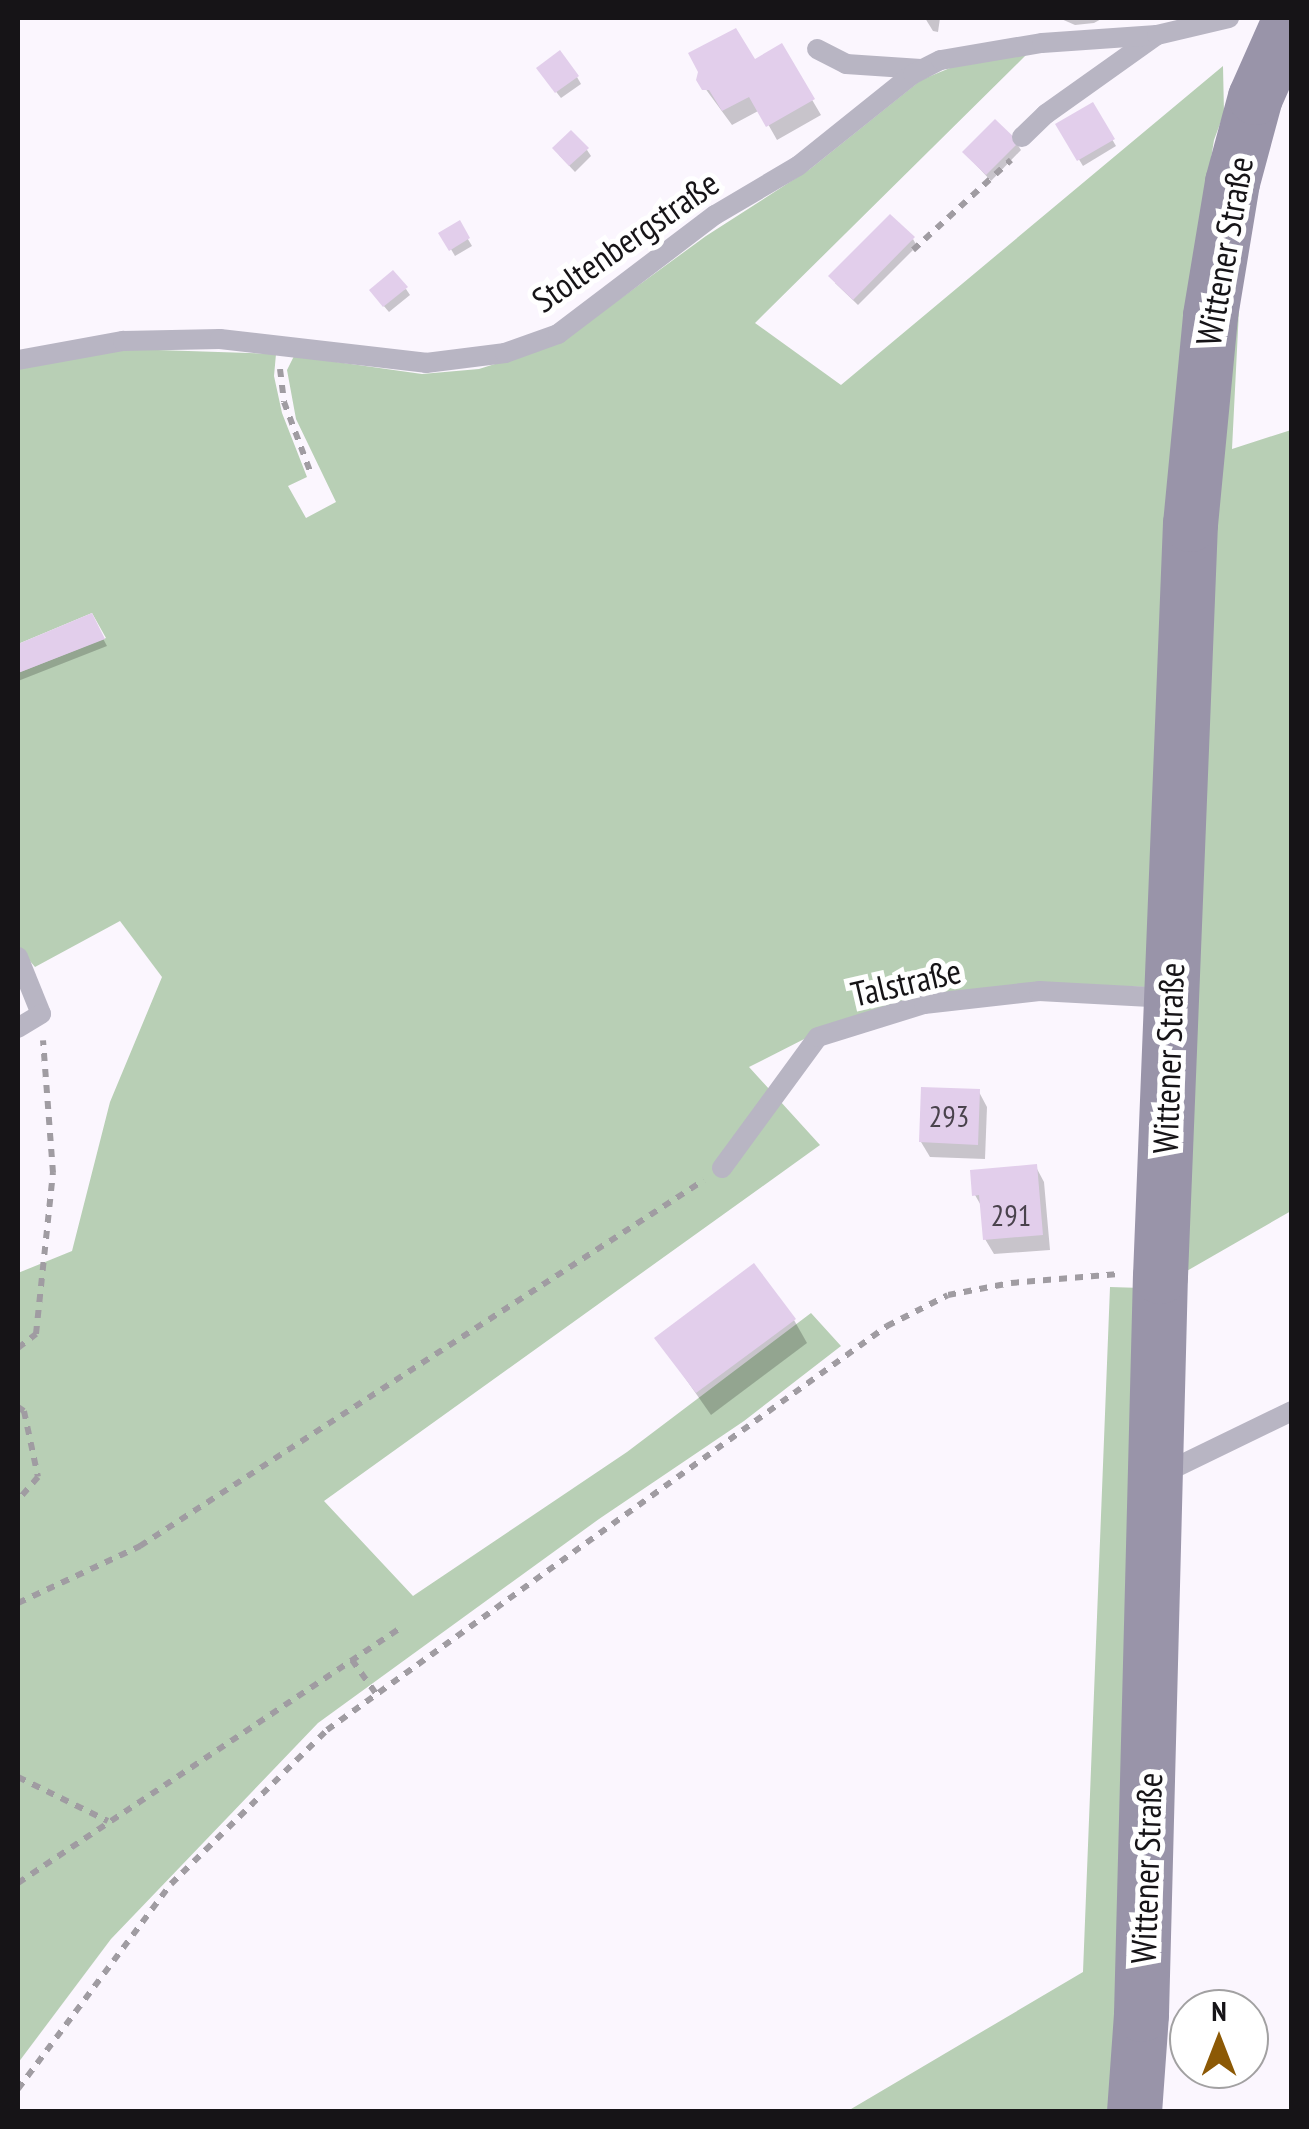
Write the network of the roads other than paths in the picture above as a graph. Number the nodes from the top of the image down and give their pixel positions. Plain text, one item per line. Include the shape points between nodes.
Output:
1 (1229, 18) edge
2 (1276, 23) edge
3 (1157, 35) junction
4 (817, 49) dead end
5 (922, 69) junction
6 (1022, 138) road end
7 (18, 360) edge
8 (18, 957) edge
9 (1171, 998) junction
10 (18, 1028) edge
11 (722, 1168) road end
12 (1292, 1412) edge
13 (1156, 1477) junction
14 (1134, 2112) edge

1 - 3 lane, Stoltenbergstraße
2 - 9 main road, Wittener Straße via 1232,182 1207,334 1190,524
3 - 5 lane, Stoltenbergstraße via 976,52
3 - 6 lane
4 - 5 lane via 846,64
5 - 7 lane, Stoltenbergstraße via 798,166 715,215 558,334 505,352 426,363 264,342 123,341
8 - 10 lane via 41,1014
9 - 11 lane, Talstraße via 1020,993 924,1004 818,1037
9 - 13 main road, Wittener Straße
12 - 13 lane
13 - 14 main road, Wittener Straße

